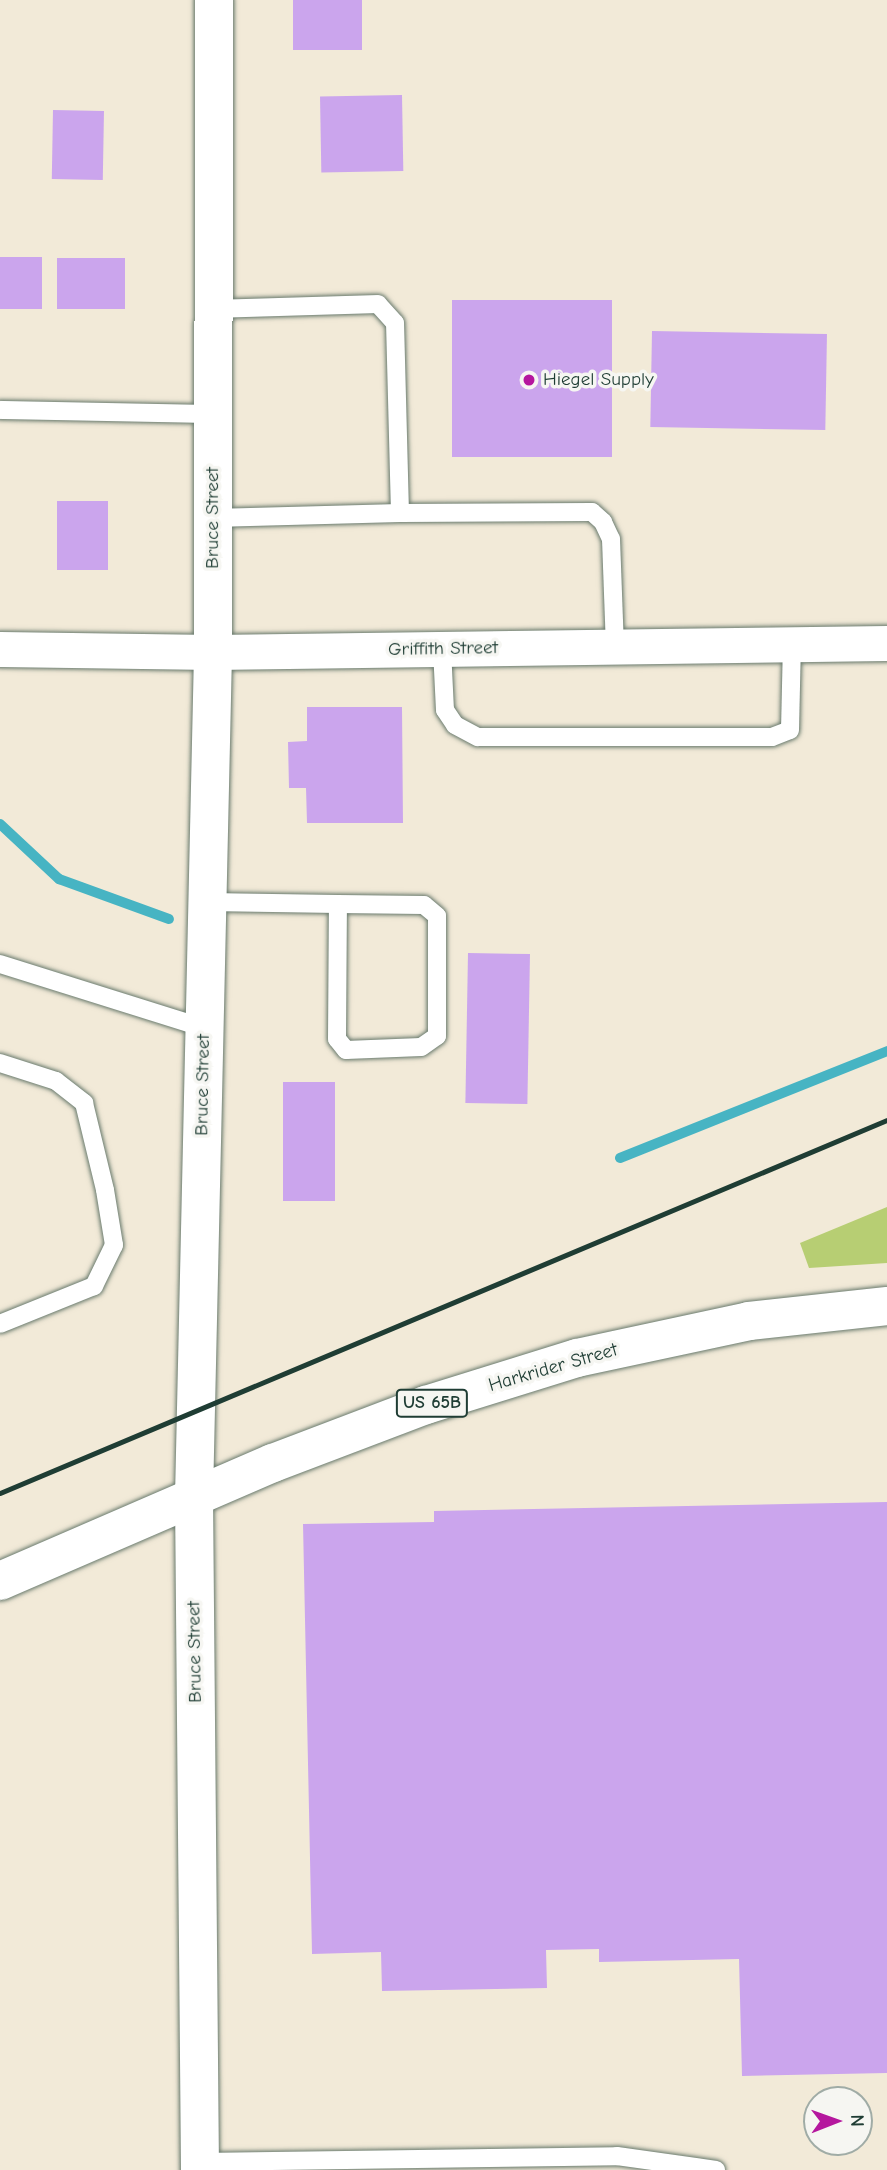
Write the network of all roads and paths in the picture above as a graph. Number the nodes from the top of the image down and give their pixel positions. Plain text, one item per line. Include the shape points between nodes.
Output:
1 (214, 0) edge
2 (213, 309) junction
3 (0, 410) edge
4 (214, 414) junction
5 (400, 513) junction
6 (213, 519) junction
7 (887, 643) edge
8 (792, 645) junction
9 (615, 647) junction
10 (0, 649) edge
11 (442, 649) junction
12 (213, 652) junction
13 (207, 902) junction
14 (338, 904) junction
15 (0, 964) edge
16 (204, 1028) junction
17 (0, 1063) edge
18 (887, 1306) edge
19 (0, 1324) edge
20 (194, 1497) junction
21 (0, 1581) edge
22 (200, 2166) edge
23 (716, 2170) edge

1 - 2 street, Bruce Street
2 - 4 street, Bruce Street
2 - 5 lane via 378,304 395,323
3 - 4 lane
4 - 6 street, Bruce Street
5 - 6 lane
5 - 9 lane via 592,512 611,539
6 - 12 street, Bruce Street
7 - 8 street, Griffith Street
8 - 9 street, Griffith Street
8 - 11 lane via 790,730 772,737 478,737 455,726 445,710
9 - 11 street, Griffith Street
10 - 12 street, Griffith Street
11 - 12 street, Griffith Street
12 - 13 street, Bruce Street
13 - 14 lane
13 - 16 street, Bruce Street
14 - 14 lane via 424,905 437,916 437,1036 421,1048 346,1050 337,1039
15 - 16 lane
16 - 20 street, Bruce Street
17 - 19 lane via 56,1081 84,1102 114,1245 94,1286
18 - 20 street, Harkrider Street / US 65B via 749,1321 577,1358 426,1405
20 - 21 street, Harkrider Street / US 65B
20 - 22 street, Bruce Street
22 - 23 lane via 617,2156

